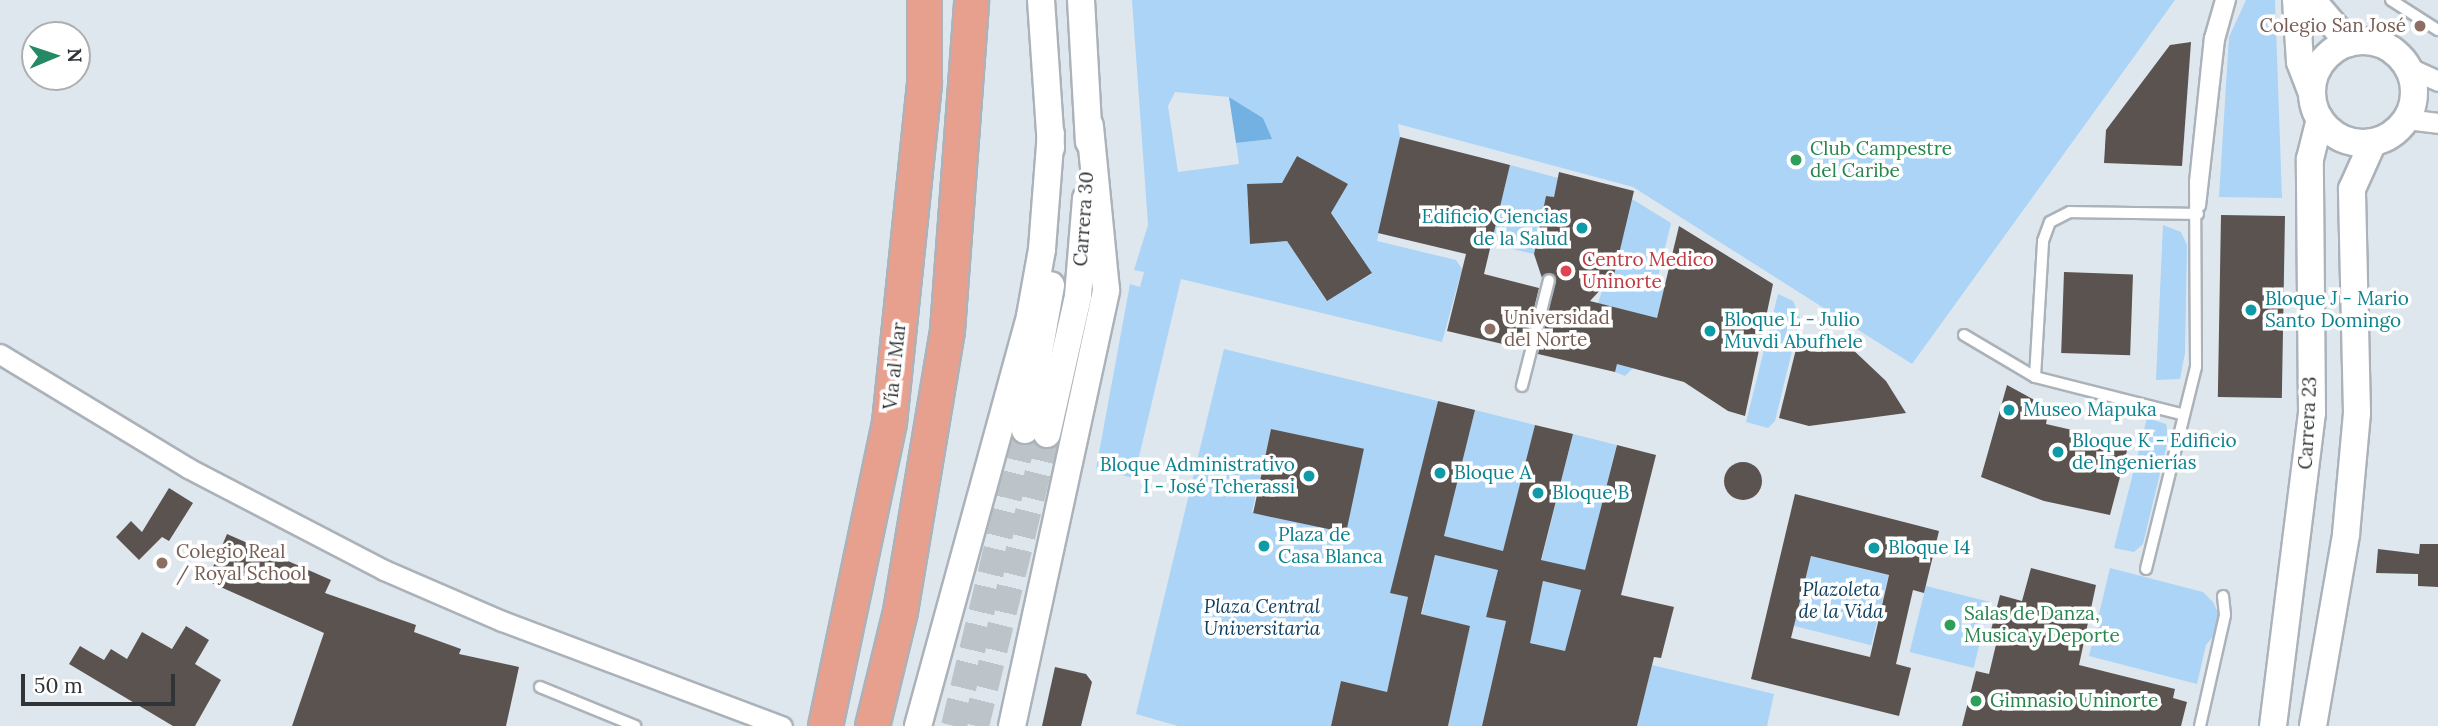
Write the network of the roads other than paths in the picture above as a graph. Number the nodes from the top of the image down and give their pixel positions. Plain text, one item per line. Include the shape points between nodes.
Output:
1 (924, 0) edge
2 (971, 0) edge
3 (1041, 0) edge
4 (1081, 0) edge
5 (2221, 0) edge
6 (2230, 0) edge
7 (2296, 0) edge
8 (2312, 0) edge
9 (2391, 0) edge
10 (2438, 30) edge
11 (2349, 43) junction
12 (2407, 67) junction
13 (2438, 81) edge
14 (2312, 93) junction
15 (2320, 119) junction
16 (2406, 119) junction
17 (2438, 123) edge
18 (1090, 126) junction
19 (1051, 133) junction
20 (2372, 142) junction
21 (2198, 214) junction
22 (1549, 280) dead end
23 (1964, 335) dead end
24 (0, 354) edge
25 (2035, 377) junction
26 (1522, 386) dead end
27 (2181, 414) junction
28 (2146, 569) dead end
29 (2223, 596) dead end
30 (540, 687) dead end
31 (772, 724) edge
32 (635, 726) edge
33 (825, 726) edge
34 (872, 726) edge
35 (918, 726) edge
36 (1012, 726) edge
37 (2200, 726) edge
38 (2273, 726) edge
39 (2314, 726) edge

1 - 33 highway, Vía al Mar via 924,82 890,422
2 - 34 highway via 968,100 940,380 900,611
3 - 19 main road, Carrera 30
4 - 18 main road, Carrera 30
5 - 21 lane via 2209,51 2195,182
6 - 21 lane via 2219,40
7 - 14 main road via 2300,62
8 - 11 main road
9 - 10 lane
11 - 12 main road via 2376,43
11 - 14 main road via 2326,57
12 - 13 street
12 - 16 main road via 2413,99
14 - 15 main road
15 - 20 main road via 2337,136
15 - 38 main road, Carrera 23 via 2310,159 2312,412
16 - 17 street
16 - 20 main road
18 - 19 main road, Carrera 30 via 1078,296 1036,432 1055,231
18 - 36 main road via 1106,290
19 - 35 main road via 1042,249 1030,316
20 - 39 main road via 2352,189 2357,413 2346,534
21 - 25 lane via 2070,212 2050,222 2043,241
21 - 27 lane via 2196,367
22 - 26 lane
23 - 25 lane
24 - 31 street via 188,468 384,569 502,621
25 - 27 lane
27 - 28 lane
29 - 37 lane via 2225,615
30 - 32 lane

